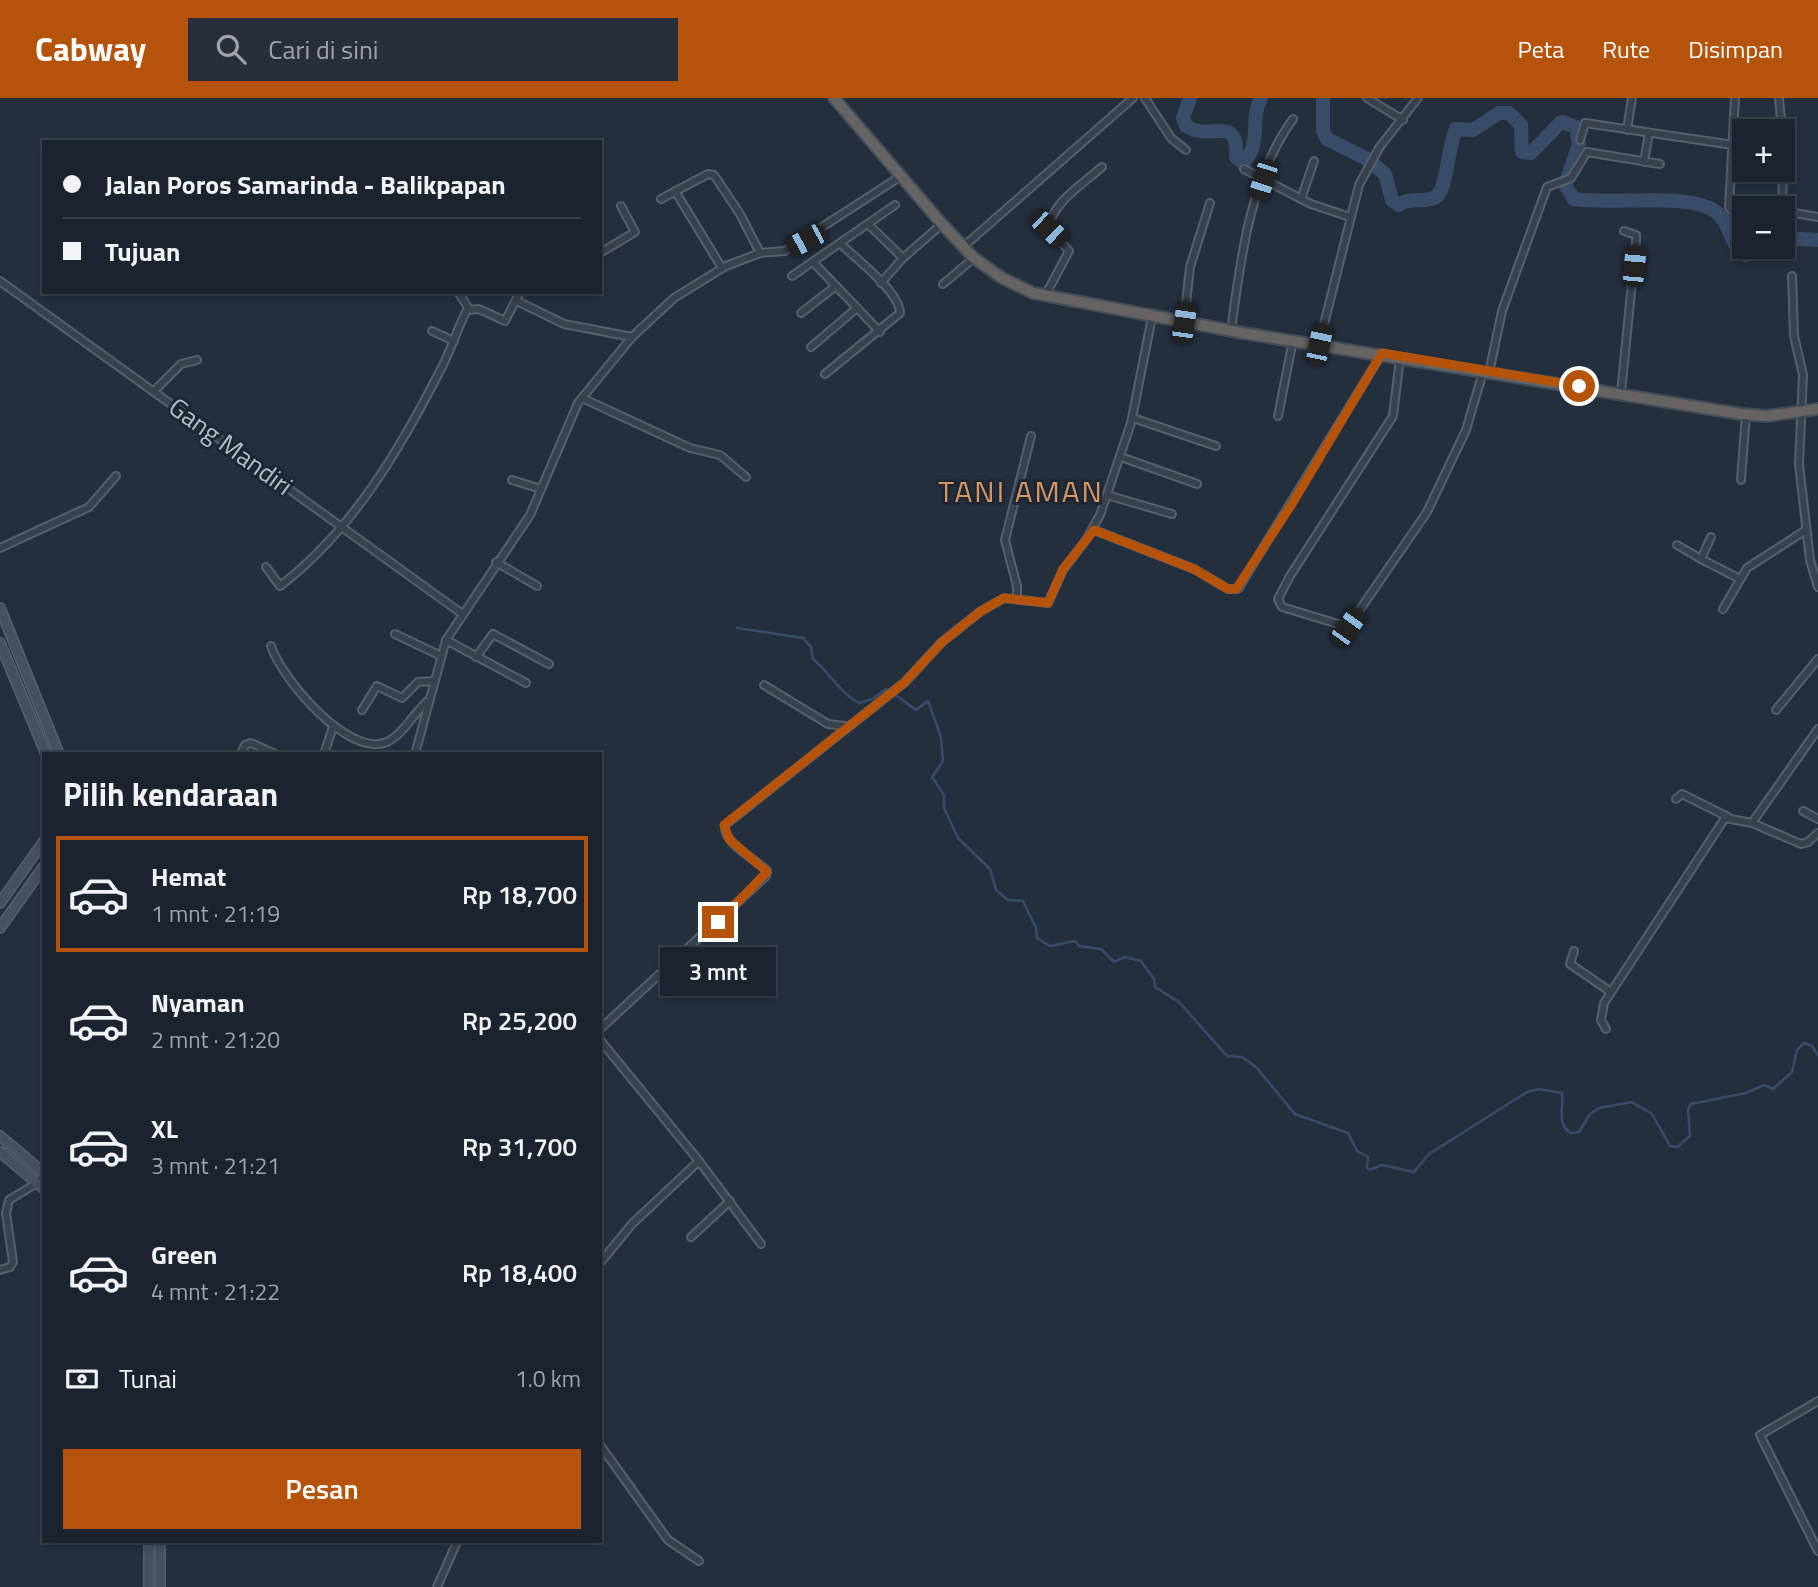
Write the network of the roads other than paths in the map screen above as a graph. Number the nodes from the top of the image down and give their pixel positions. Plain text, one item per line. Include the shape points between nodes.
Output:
1 (834, 98) edge
2 (1133, 98) edge
3 (1145, 98) edge
4 (1367, 98) edge
5 (1418, 98) edge
6 (1632, 98) edge
7 (1735, 98) edge
8 (1779, 98) edge
9 (1293, 119) dead end
10 (1734, 119) edge
11 (1781, 119) edge
12 (1403, 120) junction
13 (1627, 130) junction
14 (1649, 133) junction
15 (1580, 140) dead end
16 (1732, 145) edge
17 (1186, 150) dead end
18 (1732, 160) edge
19 (1314, 161) dead end
20 (1644, 162) junction
21 (1660, 164) dead end
22 (1102, 167) dead end
23 (1244, 169) dead end
24 (901, 176) junction
25 (1263, 180) junction
26 (676, 191) junction
27 (661, 199) dead end
28 (1301, 199) junction
29 (1210, 203) dead end
30 (895, 205) dead end
31 (621, 206) dead end
32 (1732, 211) edge
33 (1795, 212) edge
34 (1350, 217) junction
35 (1818, 217) edge
36 (868, 224) junction
37 (942, 224) junction
38 (1624, 231) dead end
39 (841, 244) junction
40 (963, 247) junction
41 (602, 252) edge
42 (760, 253) junction
43 (903, 258) junction
44 (974, 258) junction
45 (813, 262) junction
46 (722, 268) junction
47 (792, 276) dead end
48 (1792, 276) dead end
49 (0, 281) edge
50 (881, 282) junction
51 (943, 284) dead end
52 (836, 286) junction
53 (459, 294) edge
54 (519, 294) edge
55 (1045, 296) junction
56 (517, 300) junction
57 (857, 308) junction
58 (469, 309) junction
59 (801, 313) dead end
60 (1152, 317) junction
61 (1184, 322) junction
62 (432, 331) dead end
63 (1231, 331) junction
64 (880, 332) junction
65 (632, 337) junction
66 (1293, 340) junction
67 (454, 341) junction
68 (1319, 344) junction
69 (811, 347) dead end
70 (1382, 353) junction
71 (1400, 357) junction
72 (197, 360) dead end
73 (1486, 372) junction
74 (825, 374) dead end
75 (154, 391) junction
76 (1621, 393) junction
77 (582, 398) junction
78 (1818, 409) edge
79 (1799, 413) junction
80 (1746, 414) junction
81 (1279, 416) dead end
82 (1133, 418) junction
83 (1031, 436) dead end
84 (1216, 446) dead end
85 (1121, 457) junction
86 (116, 476) dead end
87 (746, 477) dead end
88 (512, 480) dead end
89 (1741, 480) dead end
90 (1197, 484) dead end
91 (541, 489) junction
92 (1107, 495) junction
93 (1172, 514) dead end
94 (343, 528) junction
95 (1094, 530) junction
96 (1806, 530) junction
97 (1711, 537) dead end
98 (1677, 545) dead end
99 (0, 548) edge
100 (1701, 559) junction
101 (496, 562) junction
102 (266, 567) dead end
103 (1740, 579) junction
104 (537, 586) dead end
105 (1818, 587) edge
106 (1017, 600) junction
107 (0, 608) edge
108 (1723, 609) dead end
109 (461, 613) junction
110 (395, 634) dead end
111 (446, 640) junction
112 (0, 643) edge
113 (271, 646) dead end
114 (441, 656) junction
115 (476, 657) junction
116 (1817, 663) edge
117 (549, 664) dead end
118 (435, 681) junction
119 (526, 683) dead end
120 (764, 685) dead end
121 (430, 699) junction
122 (362, 710) dead end
123 (1776, 710) dead end
124 (847, 726) junction
125 (333, 727) junction
126 (1818, 729) edge
127 (45, 752) edge
128 (58, 752) edge
129 (243, 752) edge
130 (271, 752) edge
131 (325, 752) edge
132 (416, 752) edge
133 (1676, 799) dead end
134 (1803, 811) dead end
135 (1728, 817) junction
136 (1818, 819) edge
137 (1752, 823) junction
138 (1818, 833) edge
139 (42, 844) edge
140 (42, 869) edge
141 (0, 903) edge
142 (0, 928) edge
143 (1574, 951) dead end
144 (1611, 992) junction
145 (602, 1027) edge
146 (1606, 1029) dead end
147 (602, 1042) edge
148 (0, 1136) edge
149 (0, 1152) edge
150 (699, 1161) junction
151 (42, 1172) edge
152 (40, 1186) edge
153 (730, 1201) junction
154 (691, 1237) dead end
155 (761, 1244) dead end
156 (602, 1261) edge
157 (0, 1270) edge
158 (1818, 1401) edge
159 (602, 1448) edge
160 (149, 1543) edge
161 (160, 1543) edge
162 (457, 1543) edge
163 (1818, 1551) edge
164 (699, 1561) dead end
165 (149, 1587) edge
166 (160, 1587) edge
167 (437, 1587) edge

1 - 24 highway
2 - 40 street
3 - 17 street via 1171,138
4 - 12 street
5 - 12 street
6 - 13 street
7 - 10 street
8 - 11 street
9 - 25 street
12 - 34 street via 1367,167
13 - 14 street
13 - 15 street via 1585,123
14 - 16 street
14 - 20 street
18 - 32 street
19 - 28 street
20 - 21 street
20 - 73 street via 1587,152 1573,175 1547,187 1502,311
22 - 55 street via 1049,220 1049,229 1069,251
23 - 25 street
24 - 37 highway
24 - 42 street via 806,240 785,251
25 - 28 street
25 - 63 street via 1239,273
26 - 27 street
26 - 42 street via 714,175
26 - 46 street
28 - 34 street
29 - 61 street via 1190,267
30 - 36 street
31 - 41 street via 635,232
33 - 35 street
34 - 68 street
36 - 39 street
36 - 43 street
37 - 40 highway
37 - 43 street
38 - 76 street via 1636,235 1636,242
39 - 45 street
39 - 50 street
40 - 44 highway
42 - 46 street
43 - 50 street
44 - 51 street
44 - 55 highway via 1002,278
45 - 47 street
45 - 52 street
46 - 65 street via 674,298
48 - 79 street via 1794,336 1803,375
49 - 75 street, Gang Mandiri
50 - 64 street via 900,309
52 - 57 street
52 - 59 street
53 - 58 street
54 - 56 street
55 - 60 highway
56 - 58 street via 505,321
56 - 65 street via 564,324
57 - 64 street
57 - 69 street
58 - 67 street
60 - 61 highway
60 - 82 street
61 - 63 highway
62 - 67 street
63 - 66 highway
64 - 74 street
65 - 77 street
66 - 68 highway
66 - 81 street
67 - 94 street via 396,451
68 - 70 highway
70 - 71 highway
70 - 95 street via 1238,589 1228,589 1194,569
71 - 73 highway
71 - 73 street via 1393,416 1290,576 1278,599 1282,607 1348,627 1427,512 1466,430
72 - 75 street via 181,364
73 - 76 highway
75 - 94 street, Gang Mandiri
76 - 80 highway
77 - 87 street via 690,448 720,455
77 - 91 street via 568,419
78 - 79 highway
79 - 80 highway
79 - 96 street
80 - 89 street
82 - 84 street
82 - 85 street
83 - 106 street via 1005,540
85 - 90 street
85 - 92 street
86 - 99 street via 89,507
88 - 91 street
91 - 101 street via 530,515
92 - 93 street
92 - 95 street
94 - 102 street via 280,586
94 - 109 street, Gang Mandiri
95 - 106 street via 1063,569 1048,603
96 - 103 street via 1747,568
96 - 105 street
97 - 100 street
98 - 100 street
100 - 103 street
101 - 104 street
101 - 109 street
103 - 108 street
106 - 124 street via 1001,599 962,625 915,674
107 - 128 main road
109 - 111 street
110 - 114 street
111 - 114 street
111 - 115 street
112 - 127 main road
113 - 125 street via 278,665
114 - 118 street
115 - 117 street via 493,634
115 - 119 street
116 - 123 street
118 - 121 street
118 - 122 street via 418,682 401,698 377,686
120 - 124 street via 828,724
121 - 125 street via 395,737 383,743 366,743
121 - 132 street
124 - 145 street via 724,825 729,839 760,863 766,876
125 - 131 street
126 - 137 street
129 - 130 street via 251,743
133 - 135 street via 1682,794 1690,796
134 - 136 street
135 - 137 street
135 - 144 street
137 - 138 street via 1801,844
139 - 141 main road
140 - 142 main road
143 - 144 street via 1570,964
144 - 146 street via 1602,1010
147 - 150 street
148 - 151 main road
149 - 152 main road
150 - 153 street
150 - 156 street via 632,1224
152 - 157 street via 9,1200 6,1213 13,1262
153 - 154 street
153 - 155 street
158 - 163 street via 1760,1436
159 - 164 street via 668,1540
160 - 165 main road
161 - 166 main road
162 - 167 street

